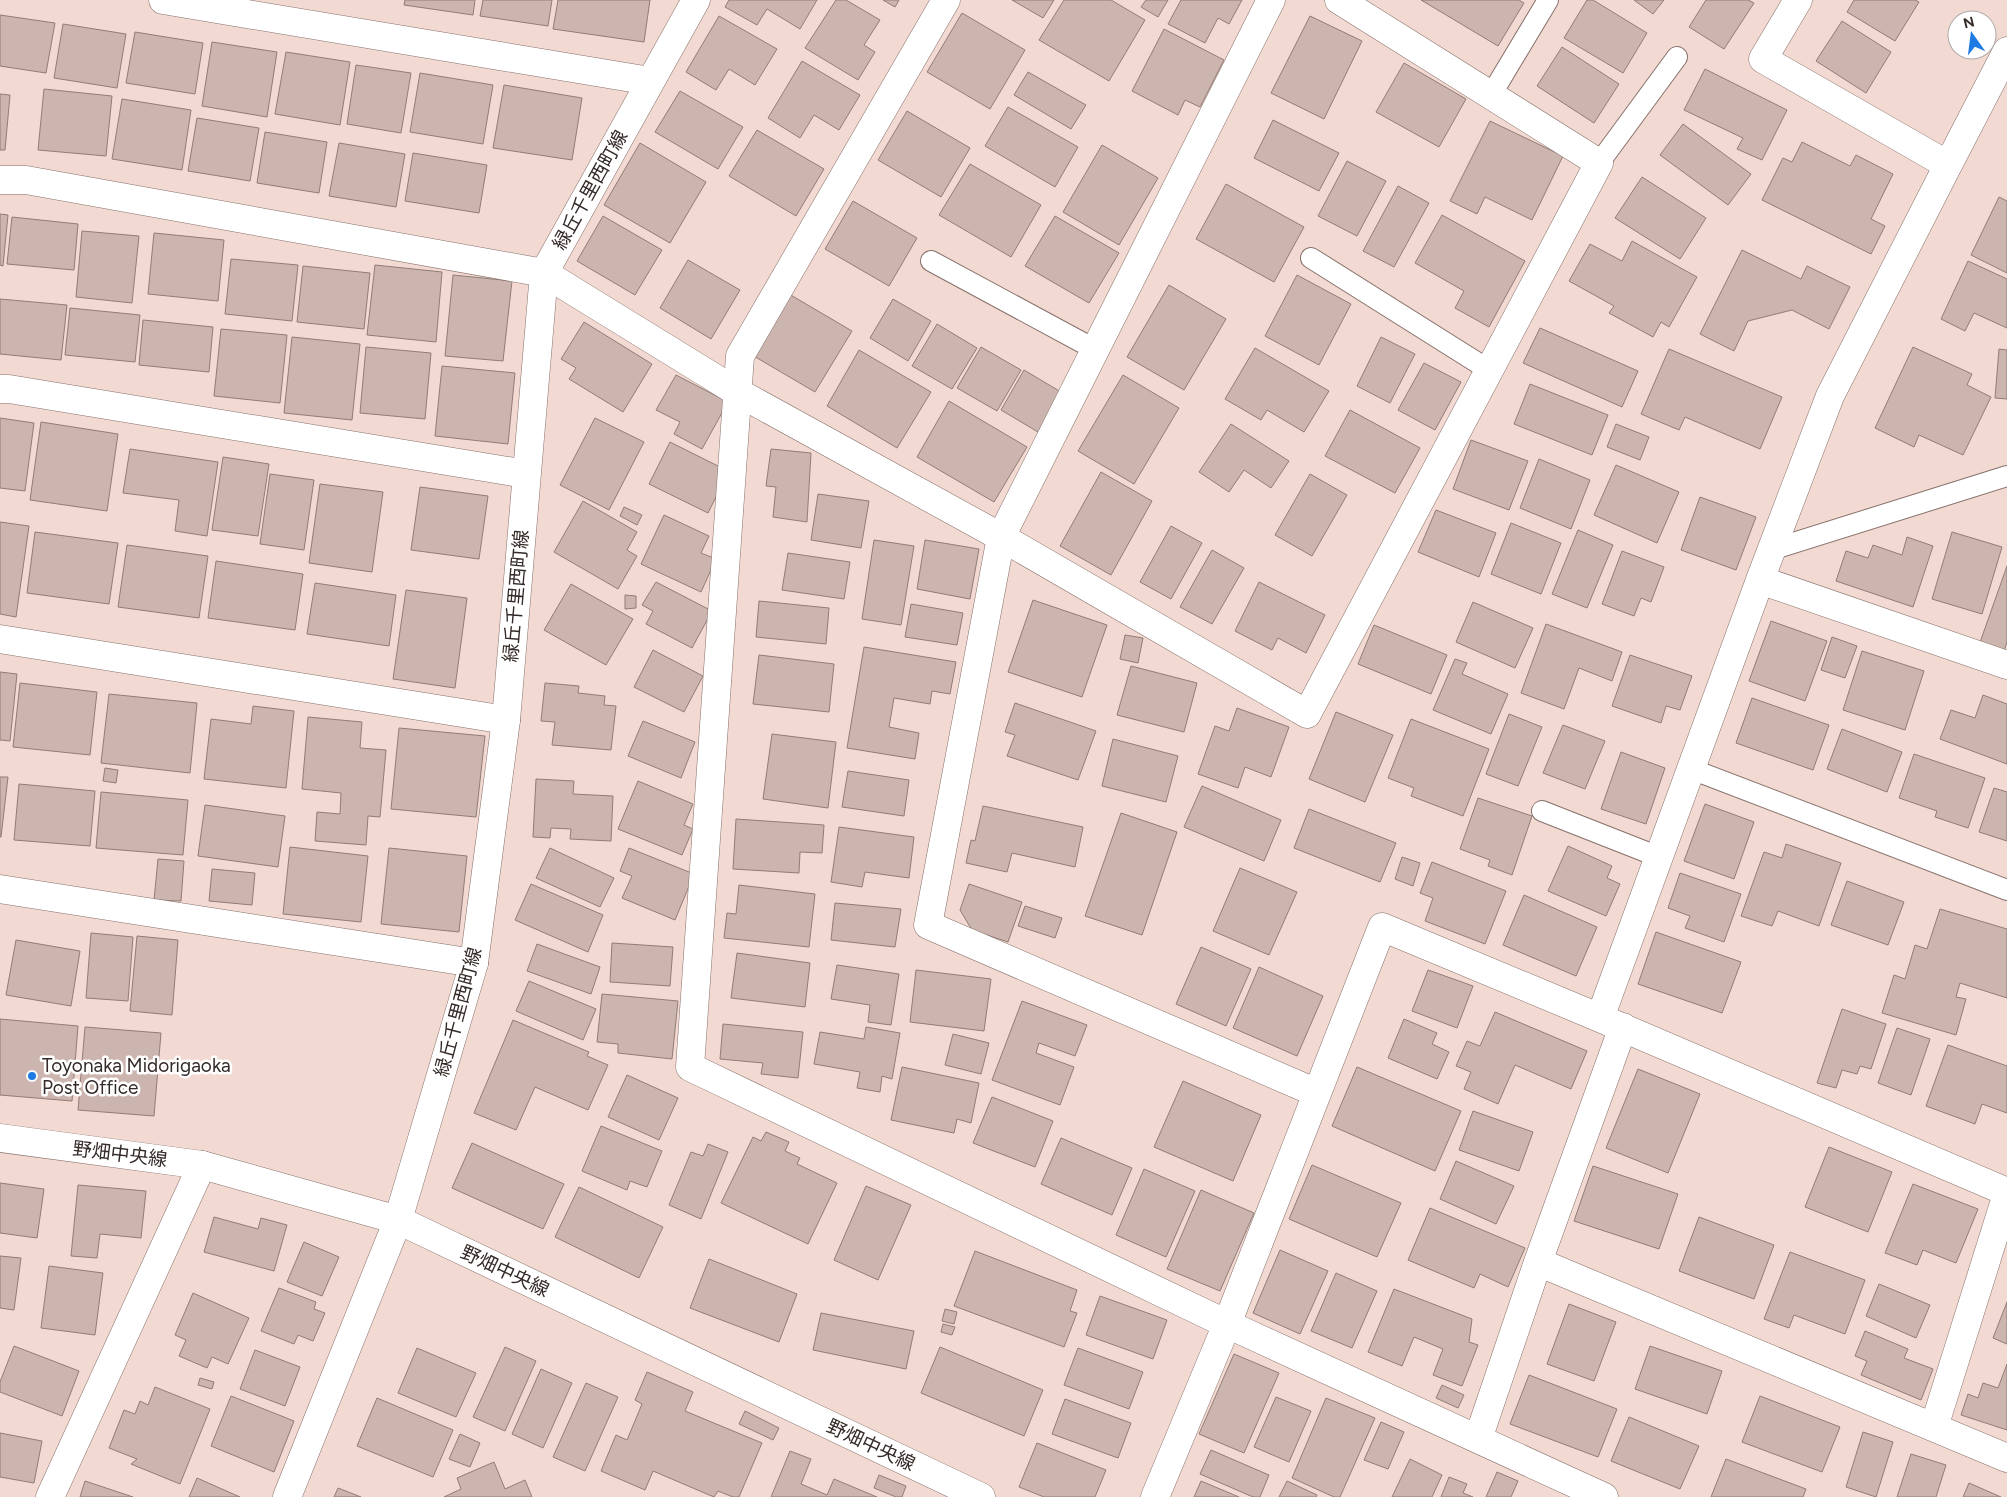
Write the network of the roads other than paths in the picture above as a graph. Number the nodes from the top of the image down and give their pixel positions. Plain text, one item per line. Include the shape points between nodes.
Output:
1 (162, 0) edge
2 (696, 0) edge
3 (946, 0) edge
4 (1271, 0) edge
5 (1339, 0) edge
6 (1548, 0) edge
7 (1798, 0) edge
8 (2007, 51) edge
9 (1676, 57) dead end
10 (650, 81) junction
11 (1491, 95) junction
12 (1599, 163) junction
13 (1948, 165) junction
14 (0, 180) edge
15 (1311, 258) dead end
16 (931, 261) dead end
17 (544, 273) junction
18 (1096, 350) junction
19 (1489, 370) junction
20 (0, 389) edge
21 (739, 394) junction
22 (526, 474) junction
23 (2007, 476) edge
24 (1002, 537) junction
25 (1771, 550) junction
26 (1760, 580) junction
27 (0, 639) edge
28 (2007, 665) edge
29 (506, 720) junction
30 (1691, 769) junction
31 (1542, 812) dead end
32 (1659, 857) junction
33 (0, 888) edge
34 (2007, 890) edge
35 (474, 963) junction
36 (1611, 1022) junction
37 (1317, 1093) junction
38 (0, 1138) edge
39 (202, 1164) junction
40 (2007, 1193) edge
41 (398, 1220) junction
42 (1538, 1262) junction
43 (1227, 1324) junction
44 (1934, 1427) junction
45 (1478, 1439) junction
46 (2007, 1458) edge
47 (50, 1497) edge
48 (287, 1497) edge
49 (981, 1497) edge
50 (1155, 1497) edge
51 (1604, 1497) edge

1 - 10 street
2 - 10 street, 緑丘千里西町線
3 - 21 street via 740,356
4 - 18 street
5 - 11 street
6 - 11 lane
7 - 13 street via 1763,60
8 - 13 street
9 - 12 lane
10 - 17 street, 緑丘千里西町線
11 - 12 street
12 - 19 street
13 - 25 street via 1830,396
14 - 17 street via 26,180
15 - 19 lane
16 - 18 lane
17 - 21 street
17 - 22 street, 緑丘千里西町線
18 - 24 street
19 - 24 street via 1308,714
20 - 22 street
21 - 24 street
21 - 43 street via 690,1067
22 - 29 street, 緑丘千里西町線
23 - 25 lane
24 - 37 street via 928,925
25 - 26 street
26 - 28 street
26 - 30 street
27 - 29 street
29 - 35 street, 緑丘千里西町線
30 - 32 street
30 - 34 lane
31 - 32 lane
32 - 36 street
33 - 35 street
35 - 41 street, 緑丘千里西町線
36 - 37 street via 1382,927
36 - 40 street
36 - 42 street
37 - 43 street
38 - 39 street, 野畑中央線
39 - 41 street, 野畑中央線
39 - 47 street
40 - 44 street
41 - 48 street, 緑丘千里西町線
41 - 49 street, 野畑中央線
42 - 44 street
42 - 45 street
43 - 45 street
43 - 50 street
44 - 46 street
45 - 51 street

